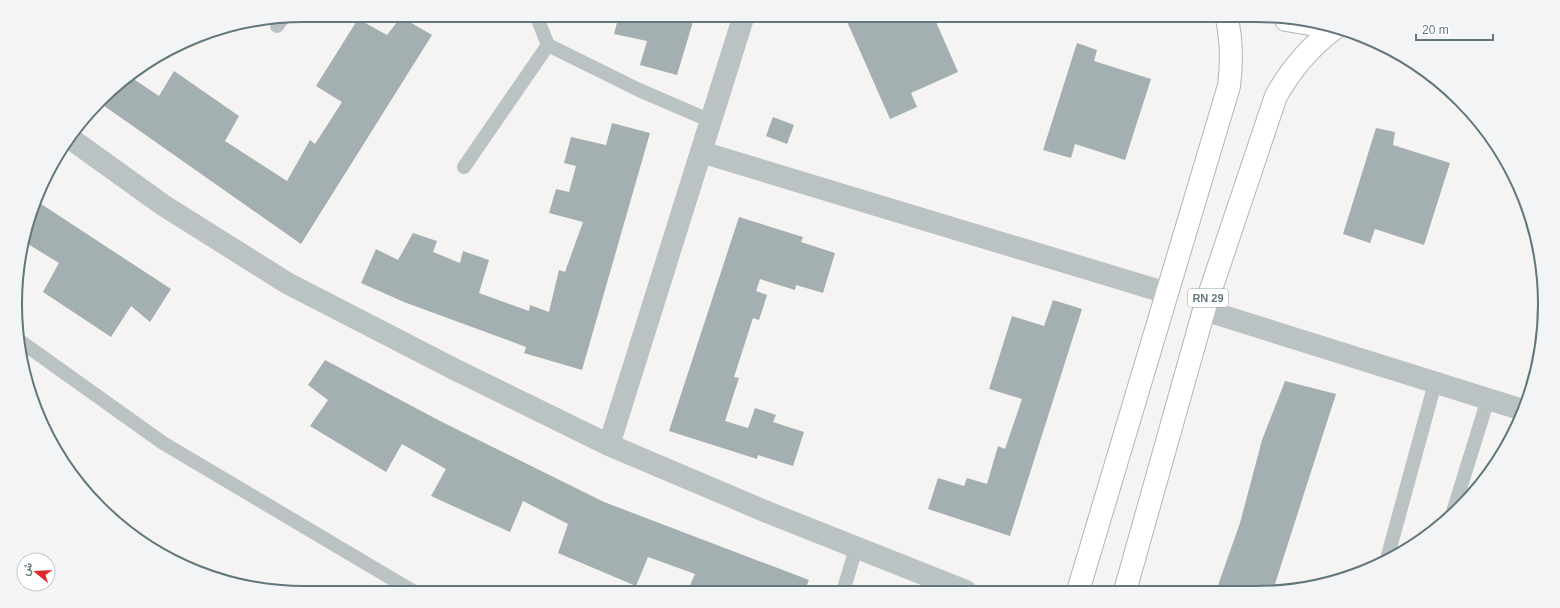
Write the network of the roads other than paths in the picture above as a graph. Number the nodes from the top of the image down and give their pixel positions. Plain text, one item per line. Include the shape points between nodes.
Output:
1 (539, 22) edge
2 (742, 22) edge
3 (1227, 22) edge
4 (1330, 32) edge
5 (548, 45) junction
6 (711, 121) junction
7 (74, 140) edge
8 (701, 152) junction
9 (464, 168) dead end
10 (1167, 293) junction
11 (1204, 310) junction
12 (25, 344) edge
13 (1435, 383) junction
14 (1488, 399) junction
15 (1518, 409) edge
16 (609, 444) junction
17 (1456, 502) edge
18 (856, 548) junction
19 (1389, 553) edge
20 (404, 586) edge
21 (845, 586) edge
22 (953, 586) edge
23 (1079, 586) edge
24 (1126, 586) edge

1 - 5 lane
2 - 6 street
3 - 10 main road via 1232,66 1229,86
4 - 11 main road, RN 29 via 1302,57 1276,96
5 - 6 lane via 638,90
5 - 9 lane
6 - 8 street
7 - 16 street via 163,205 287,283 454,369
8 - 10 street
8 - 16 street
10 - 23 main road
11 - 13 street
11 - 24 main road, RN 29
12 - 20 lane via 163,442
13 - 14 street
13 - 19 lane
14 - 15 street
14 - 17 lane
16 - 18 street
18 - 21 lane
18 - 22 street

